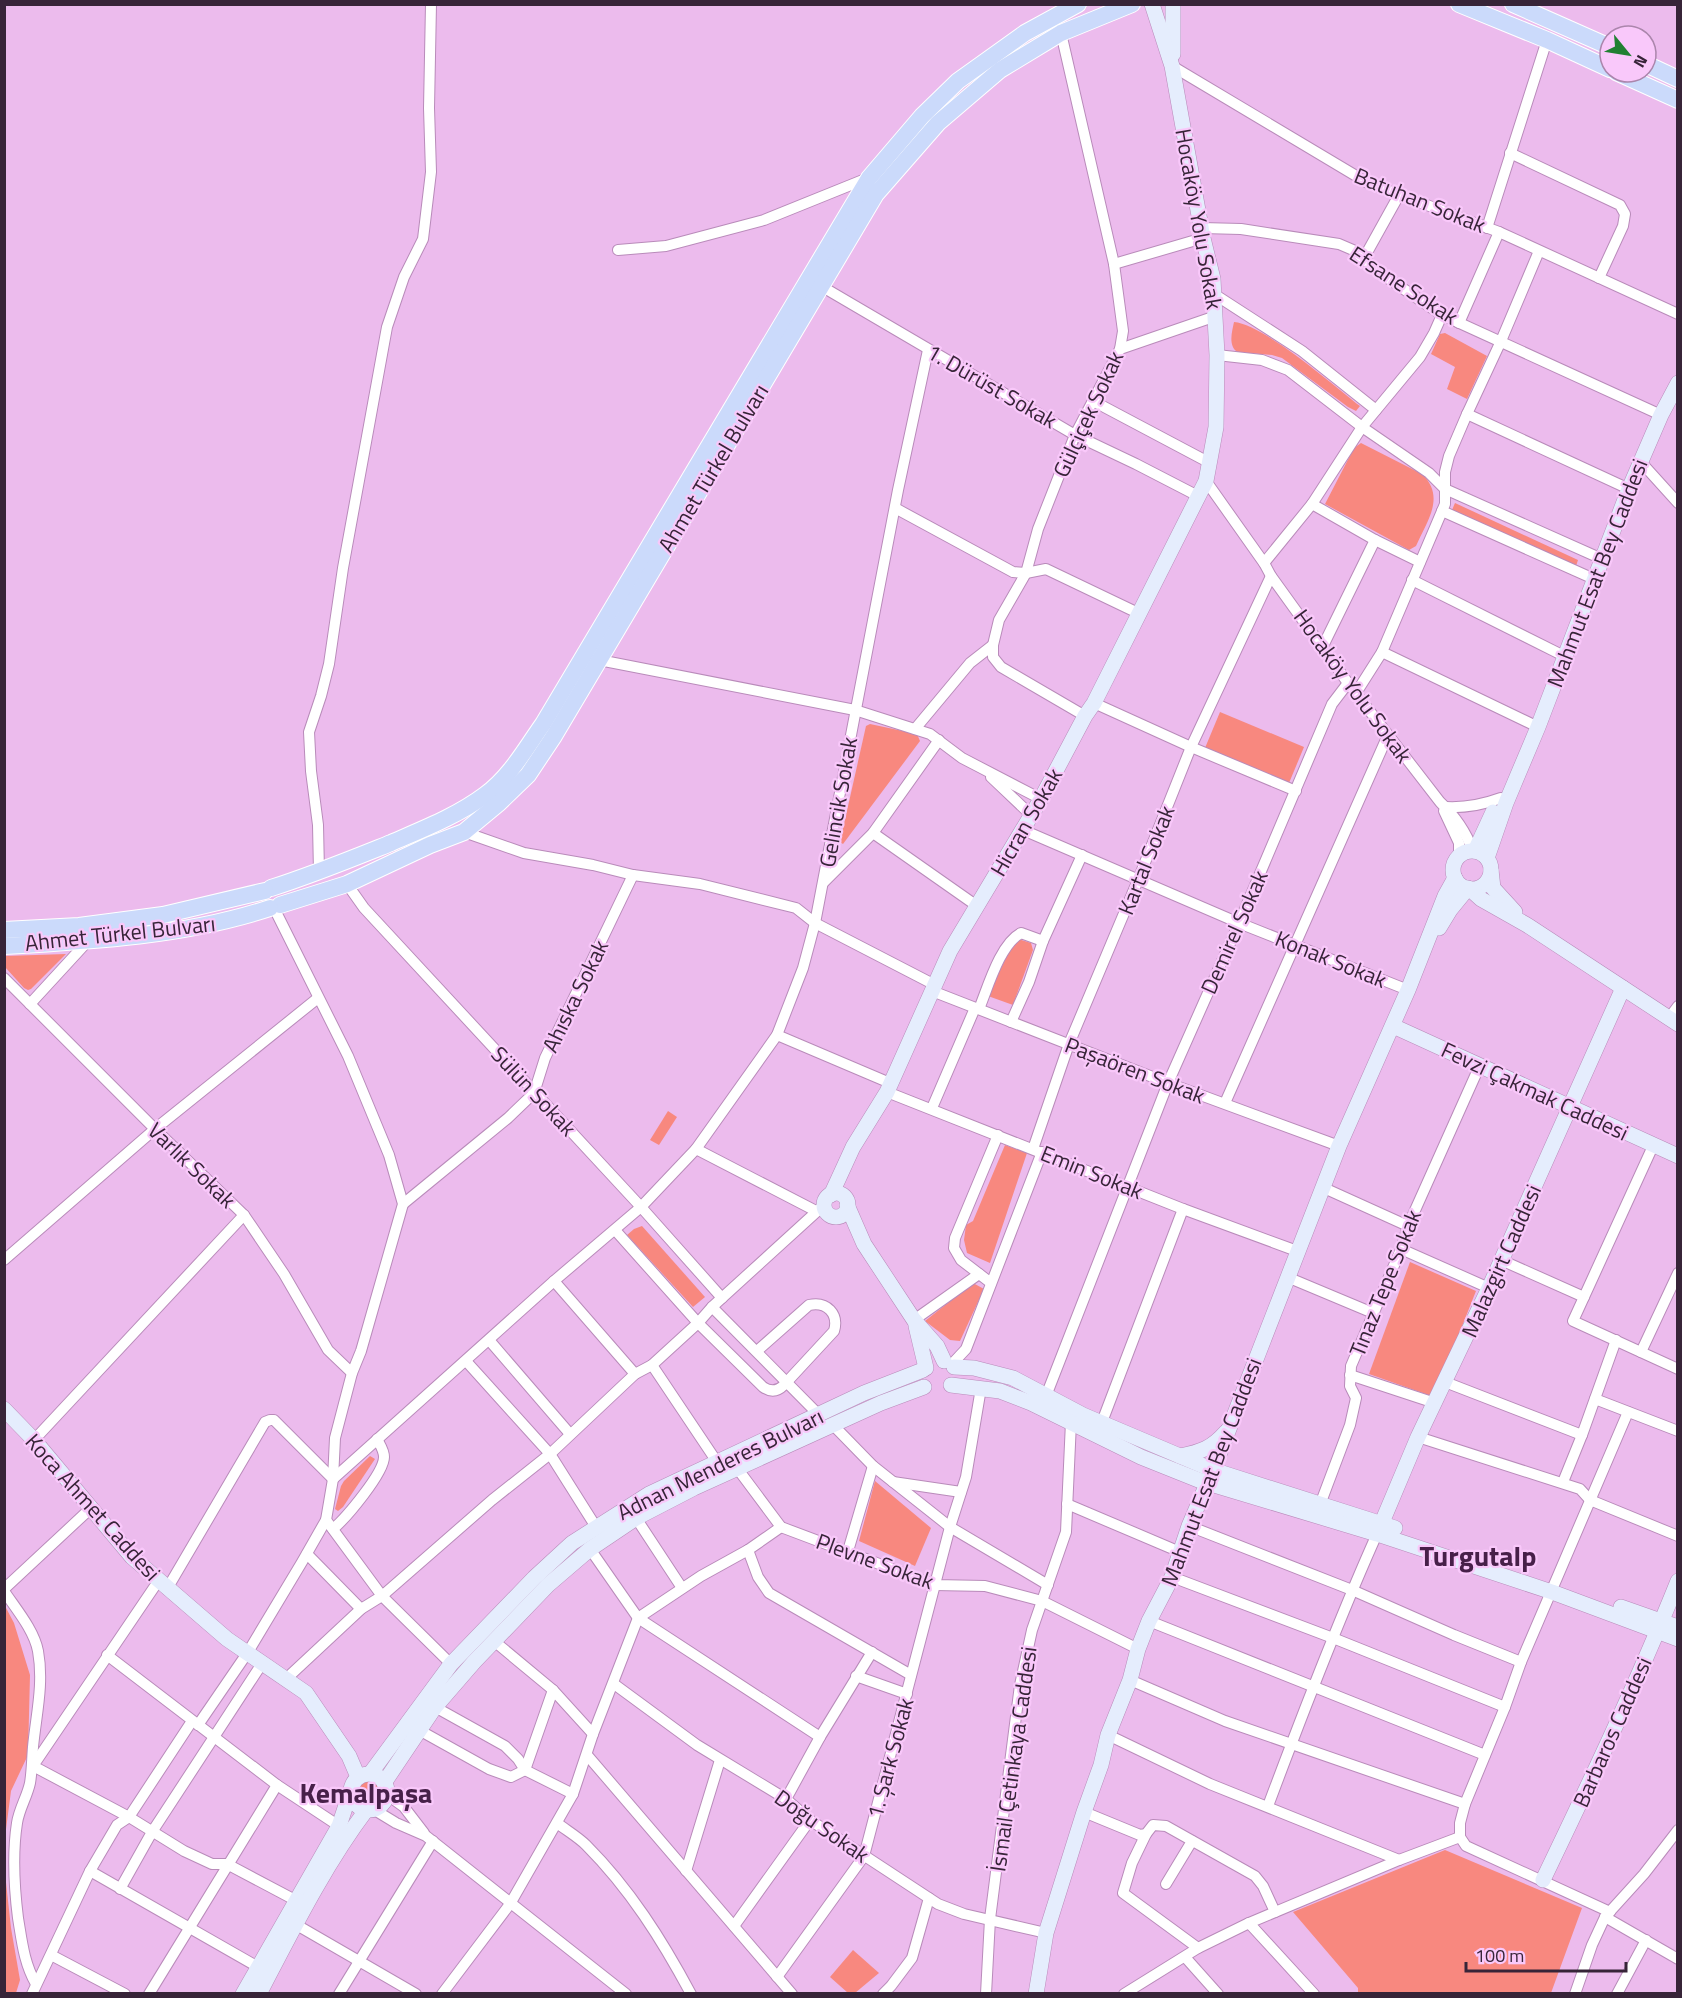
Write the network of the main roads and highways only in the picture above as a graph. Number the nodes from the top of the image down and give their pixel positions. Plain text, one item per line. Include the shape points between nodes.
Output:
1 (1078, 4) edge
2 (1132, 4) edge
3 (1152, 4) edge
4 (1173, 4) edge
5 (1459, 4) edge
6 (1514, 4) edge
7 (1598, 42) edge
8 (1598, 63) edge
9 (1172, 66) junction
10 (1658, 70) edge
11 (1677, 79) edge
12 (1642, 84) edge
13 (1677, 100) edge
14 (1677, 383) edge
15 (1198, 496) joint
16 (1522, 766) junction
17 (1477, 857) junction
18 (1455, 878) junction
19 (1469, 888) junction
20 (268, 889) junction
21 (274, 907) junction
22 (1527, 925) junction
23 (4, 930) edge
24 (4, 946) edge
25 (1419, 962) junction
26 (1623, 988) junction
27 (1674, 1016) edge
28 (1393, 1026) junction
29 (1570, 1107) junction
30 (1677, 1156) edge
31 (914, 1320) junction
32 (950, 1364) junction
33 (925, 1369) junction
34 (951, 1385) junction
35 (924, 1387) junction
36 (7, 1416) edge
37 (1228, 1430) junction
38 (1180, 1456) junction
39 (1210, 1477) junction
40 (1379, 1529) junction
41 (1677, 1581) edge
42 (1660, 1627) junction
43 (1677, 1627) edge
44 (1677, 1639) edge
45 (360, 1780) junction
46 (385, 1788) junction
47 (370, 1809) junction
48 (1542, 1880) road end
49 (243, 1994) edge
50 (259, 1994) edge
51 (1036, 1994) edge

1 - 20 main road, Ahmet Türkel Bulvarı via 1025,33 958,81 869,178 543,724 509,772 486,795 425,828 319,873
2 - 21 main road, Ahmet Türkel Bulvarı via 1061,33 1000,70 938,123 876,194 528,775 464,832 347,884
3 - 9 main road
4 - 9 main road
5 - 8 main road
6 - 7 main road
9 - 15 main road, Hocaköy Yolu Sokak via 1213,279 1216,316 1216,427 1206,481
10 - 11 main road
12 - 13 main road
14 - 16 main road, Mahmut Esat Bey Caddesi via 1640,461
15 - 31 main road, Hicran Sokak via 1094,703 950,951 888,1087 853,1147 833,1205
16 - 17 main road
16 - 17 main road via 1501,798
17 - 18 main road via 1453,866
17 - 19 main road via 1486,882
17 - 22 main road via 1493,888
18 - 19 main road
18 - 25 main road via 1444,896
19 - 22 main road
19 - 25 main road via 1450,910
20 - 21 main road via 263,901
20 - 23 main road, Ahmet Türkel Bulvarı via 164,915 79,926
21 - 24 main road, Ahmet Türkel Bulvarı via 233,920 138,936
22 - 26 main road
25 - 28 main road, Mahmut Esat Bey Caddesi
26 - 27 main road
26 - 29 main road, Malazgirt Caddesi
28 - 29 main road, Fevzi Çakmak Caddesi
28 - 37 main road, Mahmut Esat Bey Caddesi via 1339,1146
29 - 30 main road, Fevzi Çakmak Caddesi
29 - 40 main road, Malazgirt Caddesi
31 - 32 main road
31 - 33 main road
32 - 33 main road via 933,1364
32 - 34 main road via 957,1371
32 - 38 main road via 1013,1378 1083,1415
33 - 35 main road via 920,1378
33 - 45 main road, Adnan Menderes Bulvarı via 864,1393 649,1494 572,1544 451,1664
34 - 35 main road via 939,1389
34 - 39 main road via 1000,1391 1141,1457
35 - 46 main road, Adnan Menderes Bulvarı via 737,1468 636,1518 590,1549 548,1585 435,1707
36 - 45 main road, Koca Ahmet Caddesi via 34,1440 132,1557 227,1639 306,1693 349,1756
37 - 38 main road via 1216,1443
37 - 39 main road, Mahmut Esat Bey Caddesi
38 - 39 main road
39 - 40 main road
39 - 51 main road, Mahmut Esat Bey Caddesi via 1172,1577 1149,1621 1108,1735 1046,1933
40 - 42 main road
41 - 42 main road, Barbaros Caddesi
42 - 43 main road
42 - 44 main road
42 - 48 main road, Barbaros Caddesi
45 - 46 main road via 381,1778
45 - 47 main road via 353,1801
45 - 49 main road, Adnan Menderes Bulvarı via 339,1826
46 - 47 main road, Adnan Menderes Bulvarı via 382,1803
47 - 50 main road, Adnan Menderes Bulvarı via 345,1838

